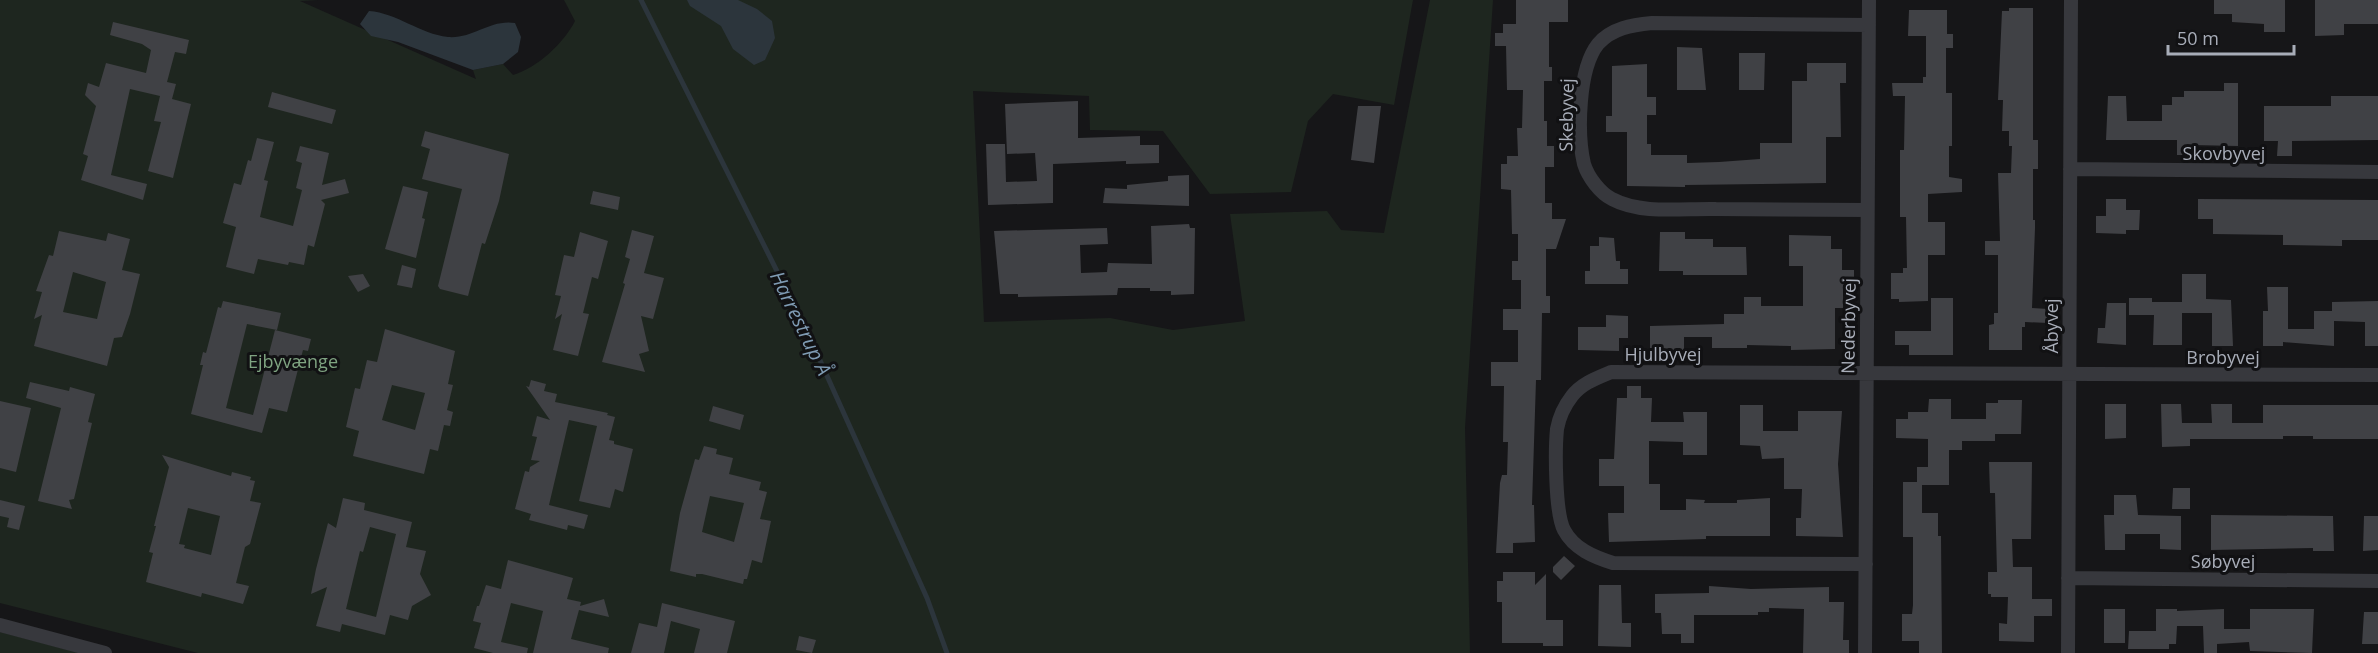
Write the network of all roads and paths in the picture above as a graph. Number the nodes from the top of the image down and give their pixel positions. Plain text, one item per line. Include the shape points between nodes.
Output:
1 (1869, 0) edge
2 (2072, 0) edge
3 (1869, 25) junction
4 (2070, 169) junction
5 (2378, 172) edge
6 (1867, 210) junction
7 (1866, 374) junction
8 (2068, 375) junction
9 (2378, 375) edge
10 (1866, 564) junction
11 (2068, 578) junction
12 (2378, 580) edge
13 (0, 625) edge
14 (105, 653) edge
15 (1865, 653) edge
16 (2068, 653) edge

1 - 3 street, Nederbyvej
2 - 4 street, Åbyvej
3 - 6 street, Nederbyvej
3 - 6 street, Skebyvej via 1652,23 1622,27 1599,44 1588,63 1582,91 1582,152 1589,175 1610,198 1624,204 1664,208
4 - 5 street, Skovbyvej
4 - 8 street, Åbyvej
6 - 7 street, Nederbyvej
7 - 8 street, Hjulbyvej
7 - 10 street, Nederbyvej
7 - 10 street, Hjulbyvej via 1611,372 1574,394 1563,411 1557,441 1558,510 1565,531 1580,549 1595,558 1613,563
8 - 9 street, Brobyvej
8 - 11 street, Åbyvej
10 - 15 street, Nederbyvej
11 - 12 street, Søbyvej
11 - 16 street, Åbyvej
13 - 14 street

